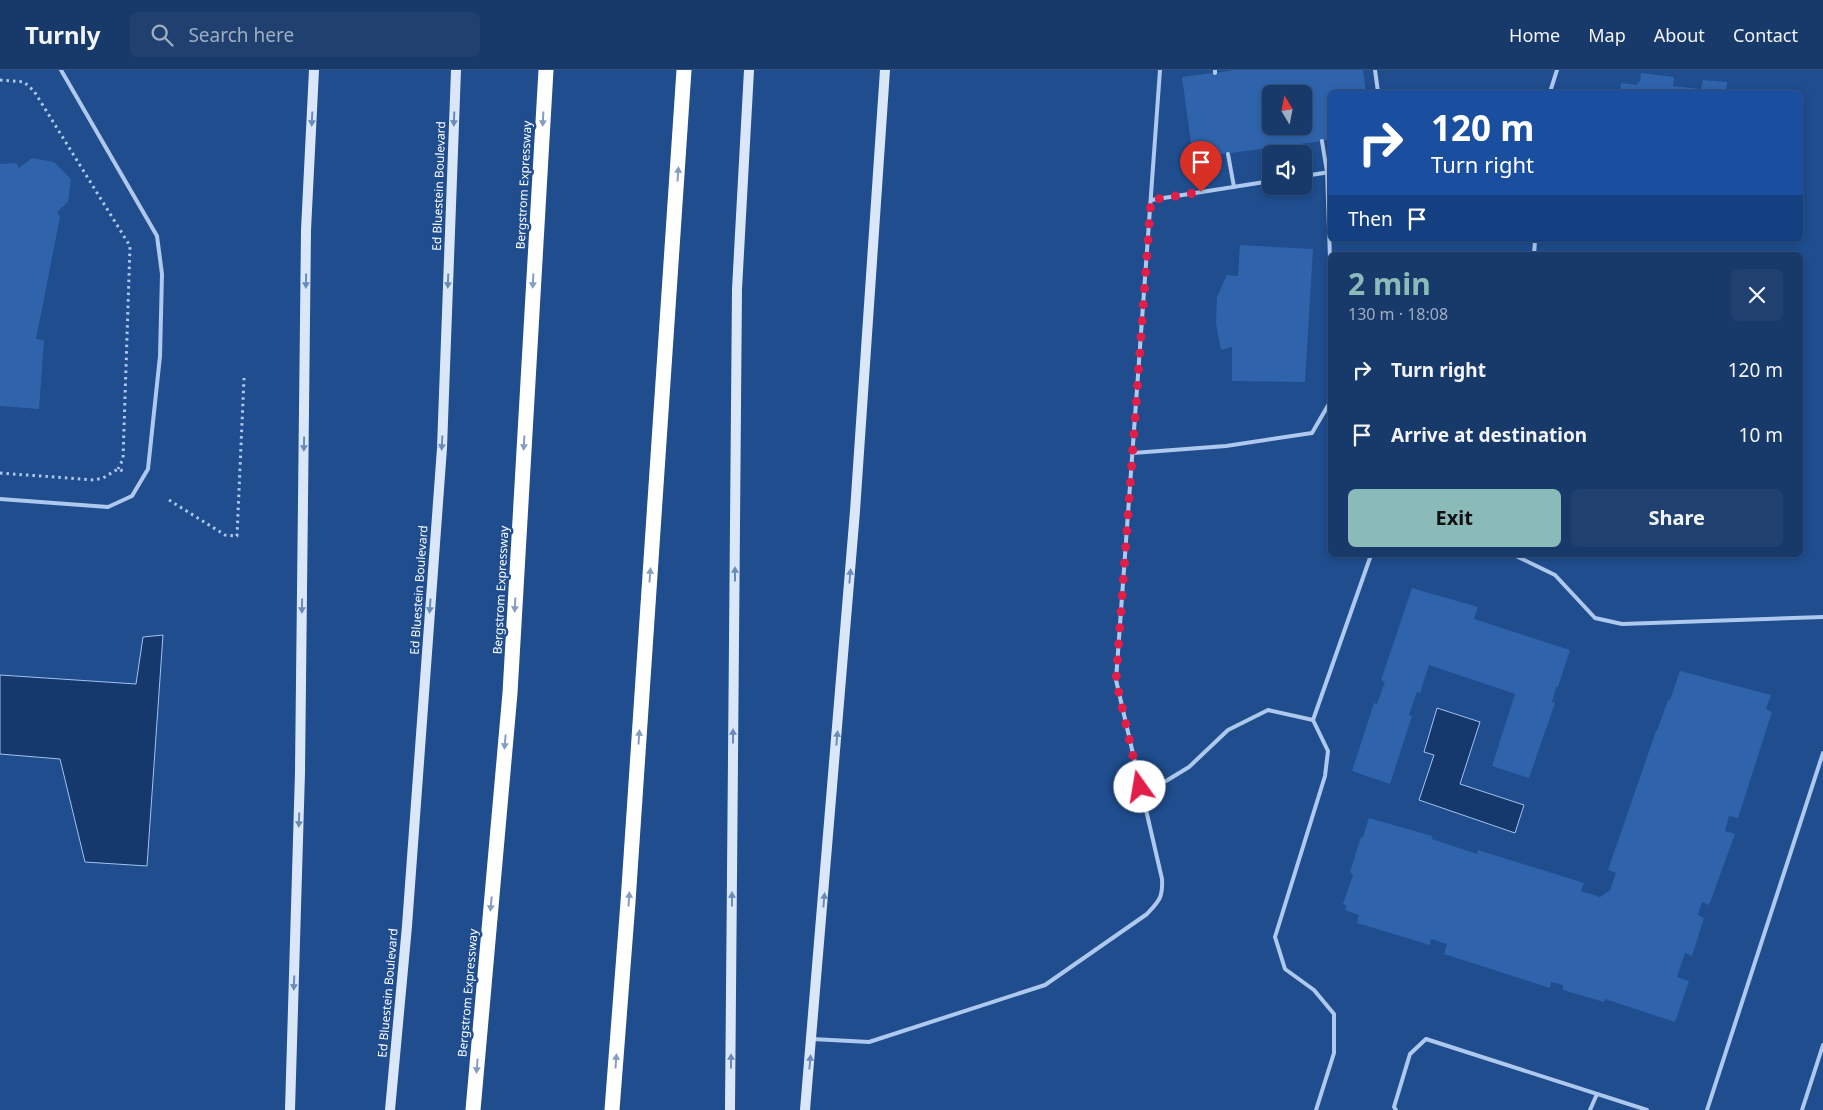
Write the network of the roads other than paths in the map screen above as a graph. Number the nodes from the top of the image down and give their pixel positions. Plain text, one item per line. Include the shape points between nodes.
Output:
1 (61, 70) edge
2 (314, 70) edge
3 (456, 70) edge
4 (546, 70) edge
5 (684, 70) edge
6 (749, 70) edge
7 (884, 70) edge
8 (1160, 70) edge
9 (1375, 70) edge
10 (1557, 70) edge
11 (1378, 90) edge
12 (1551, 90) edge
13 (1322, 141) dead end
14 (1228, 154) dead end
15 (1328, 172) edge
16 (1312, 175) edge
17 (1262, 182) edge
18 (1234, 187) junction
19 (1151, 200) junction
20 (1328, 405) edge
21 (1133, 453) junction
22 (0, 498) edge
23 (1370, 557) edge
24 (1518, 557) edge
25 (1823, 618) edge
26 (1313, 720) junction
27 (1823, 753) edge
28 (1140, 787) junction
29 (812, 1039) junction
30 (1823, 1045) edge
31 (1597, 1094) junction
32 (290, 1110) edge
33 (390, 1110) edge
34 (473, 1110) edge
35 (612, 1110) edge
36 (730, 1110) edge
37 (805, 1110) edge
38 (1316, 1110) edge
39 (1396, 1110) edge
40 (1590, 1110) edge
41 (1648, 1110) edge
42 (1707, 1110) edge
43 (1802, 1110) edge

1 - 22 lane via 157,236 162,274 160,356 148,469 132,496 108,507
2 -> 32 main road via 306,230 300,772
3 -> 33 main road, Ed Bluestein Boulevard via 442,448 407,926
4 -> 34 highway, Bergstrom Expressway via 510,694
35 -> 5 highway
36 -> 6 main road via 737,290
29 -> 7 main road via 855,511
8 - 19 lane
9 - 11 lane
10 - 12 lane
13 - 15 lane
14 - 18 lane
15 - 16 lane
17 - 18 lane
18 - 19 lane
19 - 21 lane
20 - 21 lane via 1312,433 1226,446
21 - 28 lane via 1116,680
23 - 26 lane
24 - 25 lane via 1555,575 1595,618 1622,624
26 - 28 lane via 1268,710 1228,730 1190,767 1166,781
26 - 38 lane via 1328,750 1325,776 1275,937 1285,969 1314,990 1334,1014 1334,1053
27 - 42 lane
28 - 29 lane via 1162,879 1159,901 1147,914 1045,985 869,1042
37 -> 29 main road
30 - 43 lane
31 - 39 lane via 1426,1039 1410,1054 1394,1107
31 - 40 lane
31 - 41 lane

